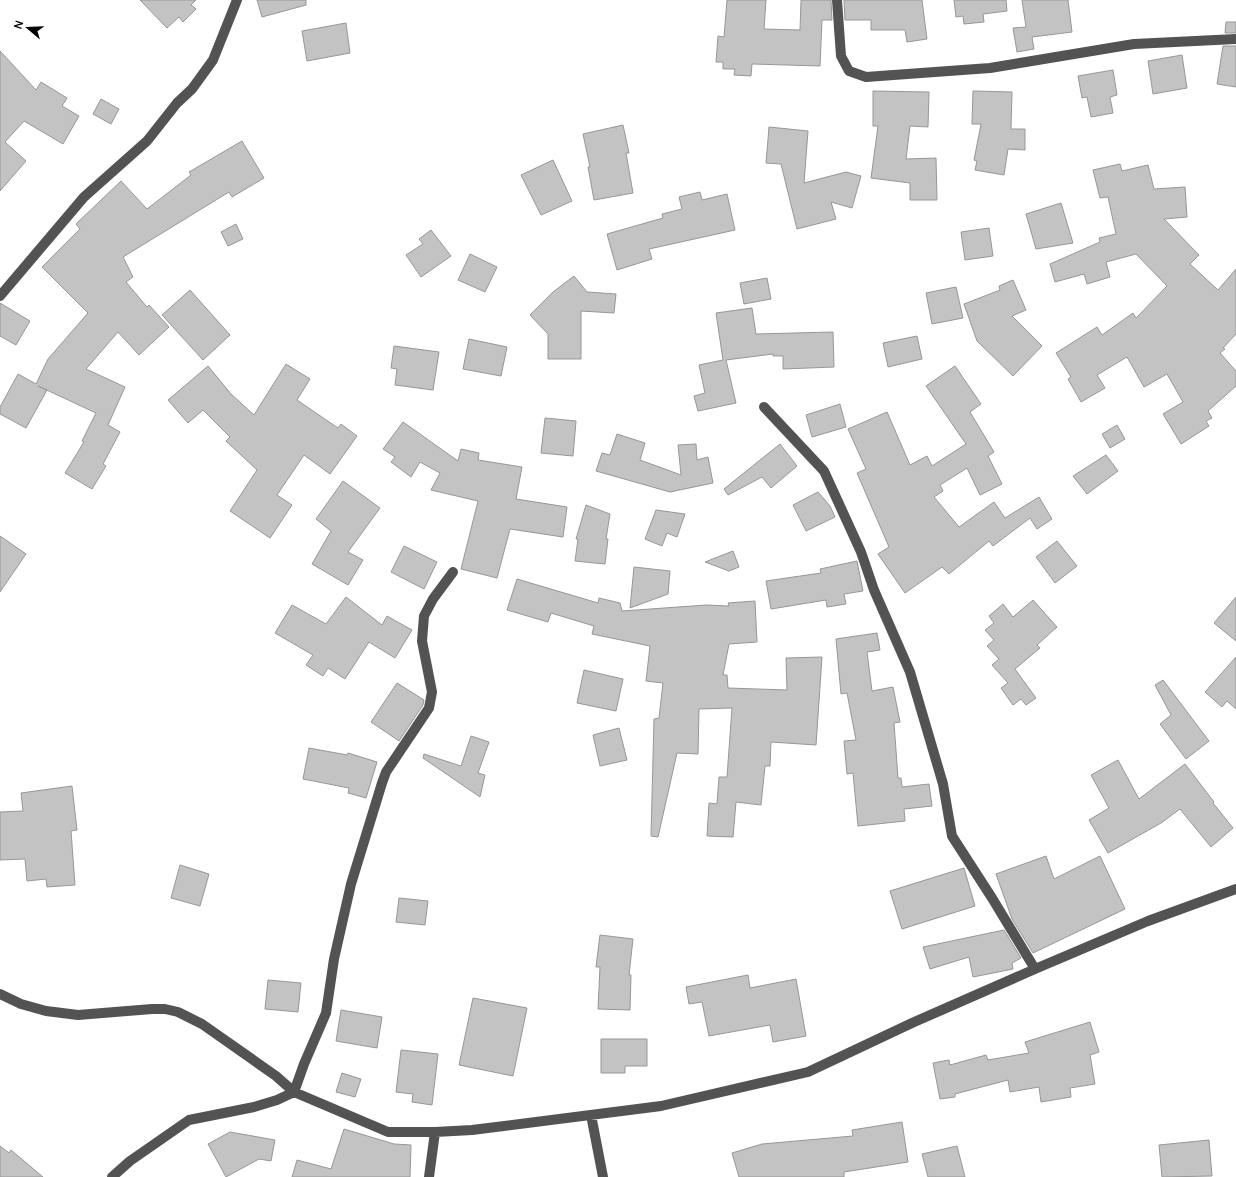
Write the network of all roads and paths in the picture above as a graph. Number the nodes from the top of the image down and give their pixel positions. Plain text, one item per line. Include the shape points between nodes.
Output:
1 (237, 0) edge
2 (838, 0) edge
3 (1236, 39) edge
4 (0, 296) edge
5 (764, 407) dead end
6 (452, 572) dead end
7 (1236, 889) edge
8 (1035, 969) junction
9 (0, 994) edge
10 (294, 1092) junction
11 (591, 1115) junction
12 (434, 1132) junction
13 (112, 1177) edge
14 (429, 1177) edge
15 (603, 1177) edge

1 - 4 street via 213,60 192,89 147,141 84,197
2 - 3 street via 841,56 849,71 866,77 990,68 1134,44
5 - 8 street via 824,471 861,552 874,590 910,672 943,784 952,836
6 - 10 street via 424,616 422,641 432,692 429,708 386,772 382,783 351,884 334,958 326,1013
7 - 8 street via 1148,921
8 - 11 street via 808,1072 661,1106
9 - 10 street via 21,1004 46,1011 78,1015 152,1009 178,1012 202,1024 276,1076
10 - 12 street via 388,1132
10 - 13 street via 254,1107 189,1120 130,1161
11 - 12 street via 472,1130
11 - 15 street
12 - 14 street

